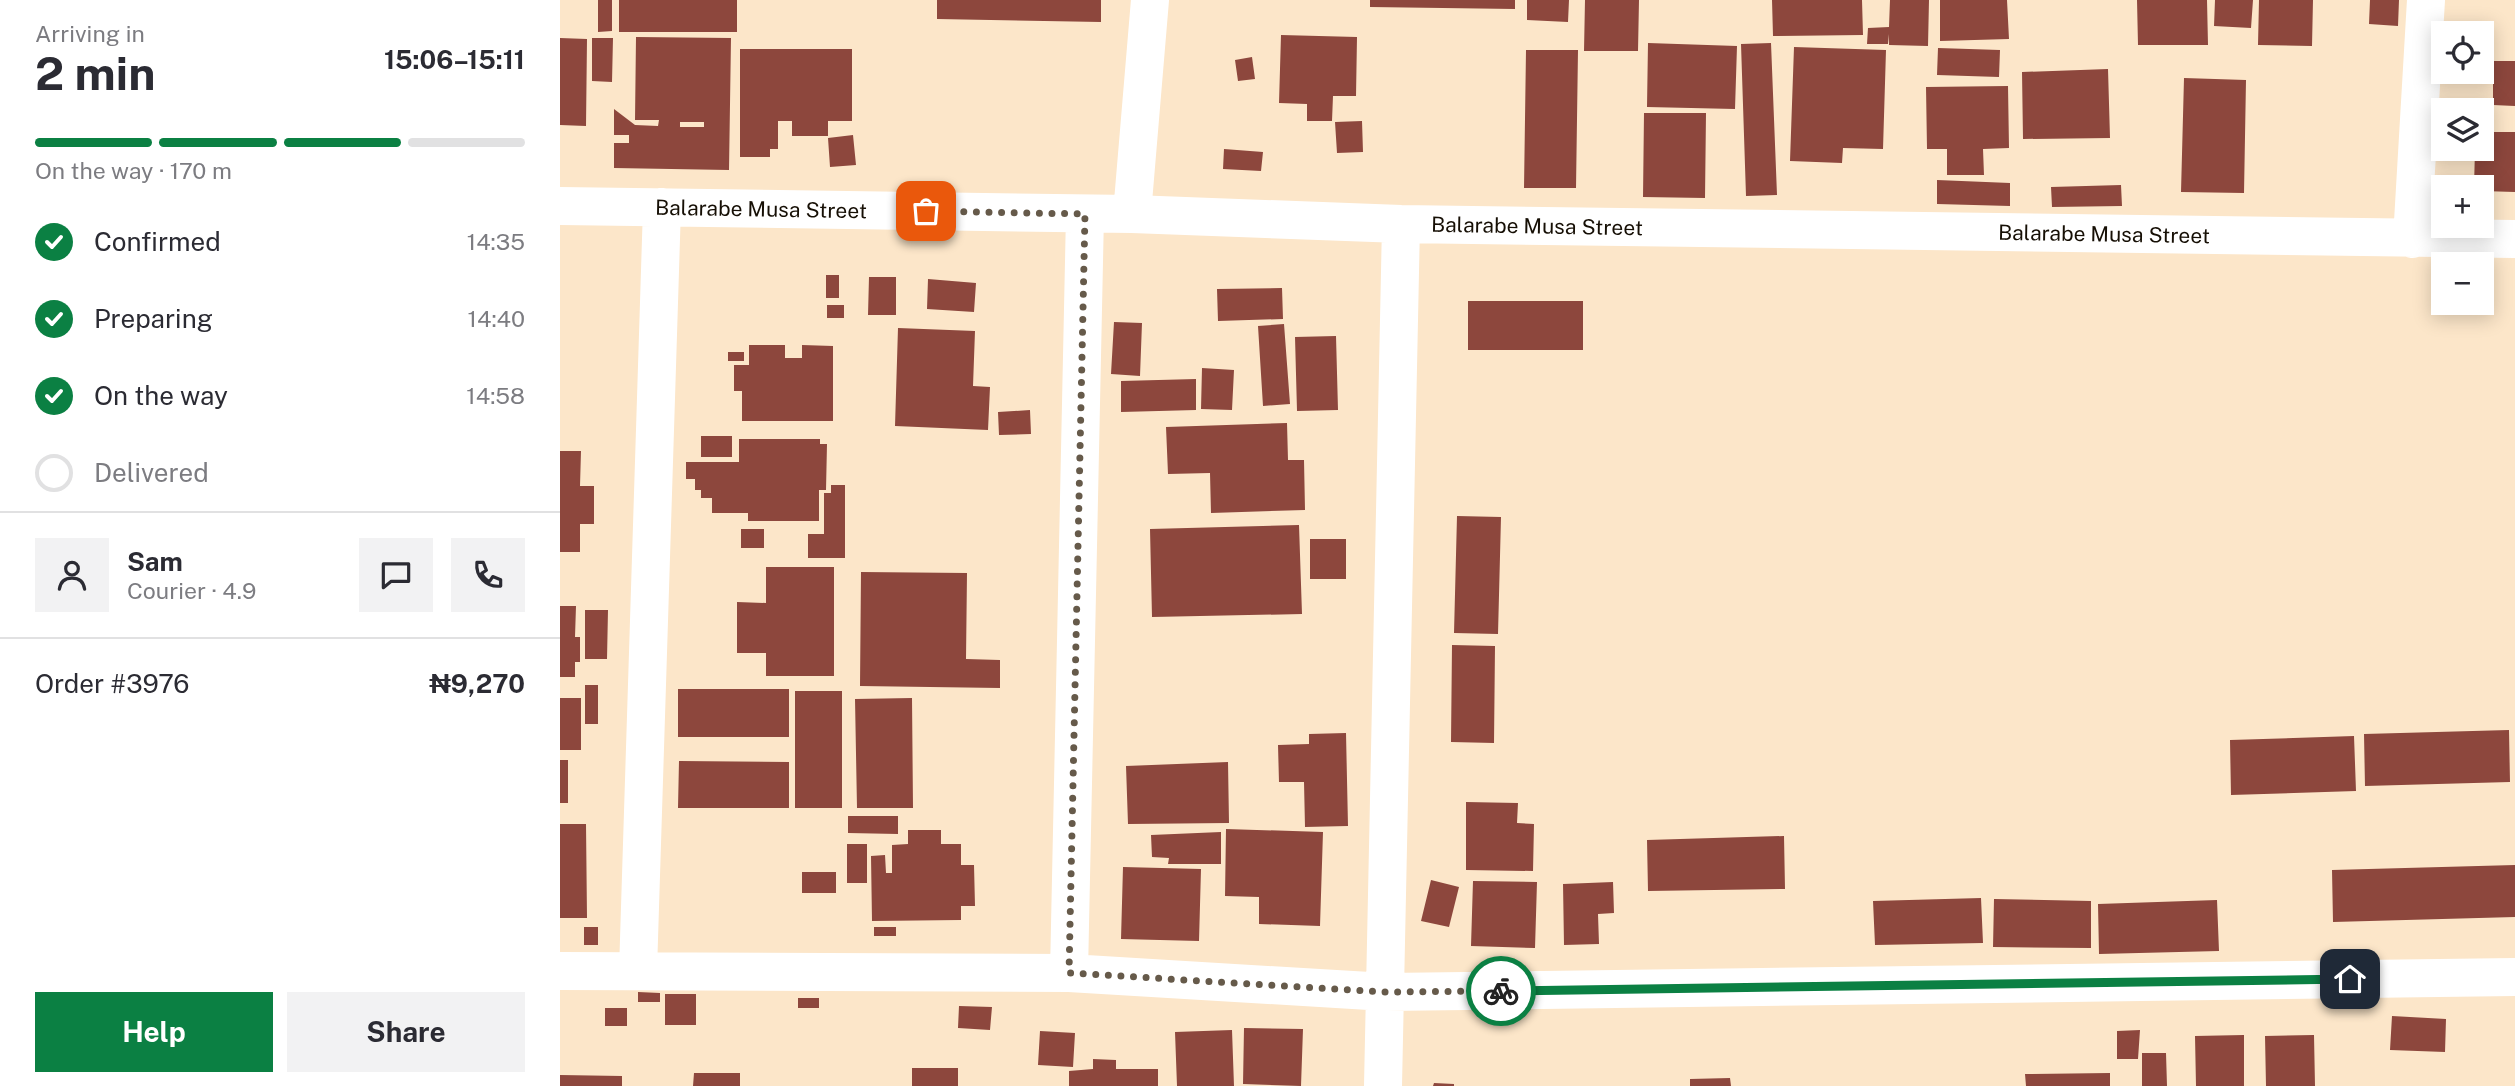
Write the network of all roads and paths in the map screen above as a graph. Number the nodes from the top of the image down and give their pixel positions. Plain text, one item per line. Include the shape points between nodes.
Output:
1 (1150, 0) edge
2 (2426, 0) edge
3 (560, 206) edge
4 (662, 207) junction
5 (1085, 214) junction
6 (1132, 214) junction
7 (1401, 224) junction
8 (2412, 239) junction
9 (2515, 239) edge
10 (560, 971) edge
11 (638, 971) junction
12 (1069, 973) junction
13 (2515, 977) edge
14 (1386, 992) junction
15 (1383, 1086) edge

1 - 6 street
2 - 8 street
3 - 4 street, Balarabe Musa Street
4 - 5 street, Balarabe Musa Street
4 - 11 street
5 - 6 street, Balarabe Musa Street
5 - 12 street
6 - 7 street, Balarabe Musa Street
7 - 8 street, Balarabe Musa Street
7 - 14 street
8 - 9 street, Balarabe Musa Street
10 - 11 street
11 - 12 street
12 - 14 street
13 - 14 street
14 - 15 street

